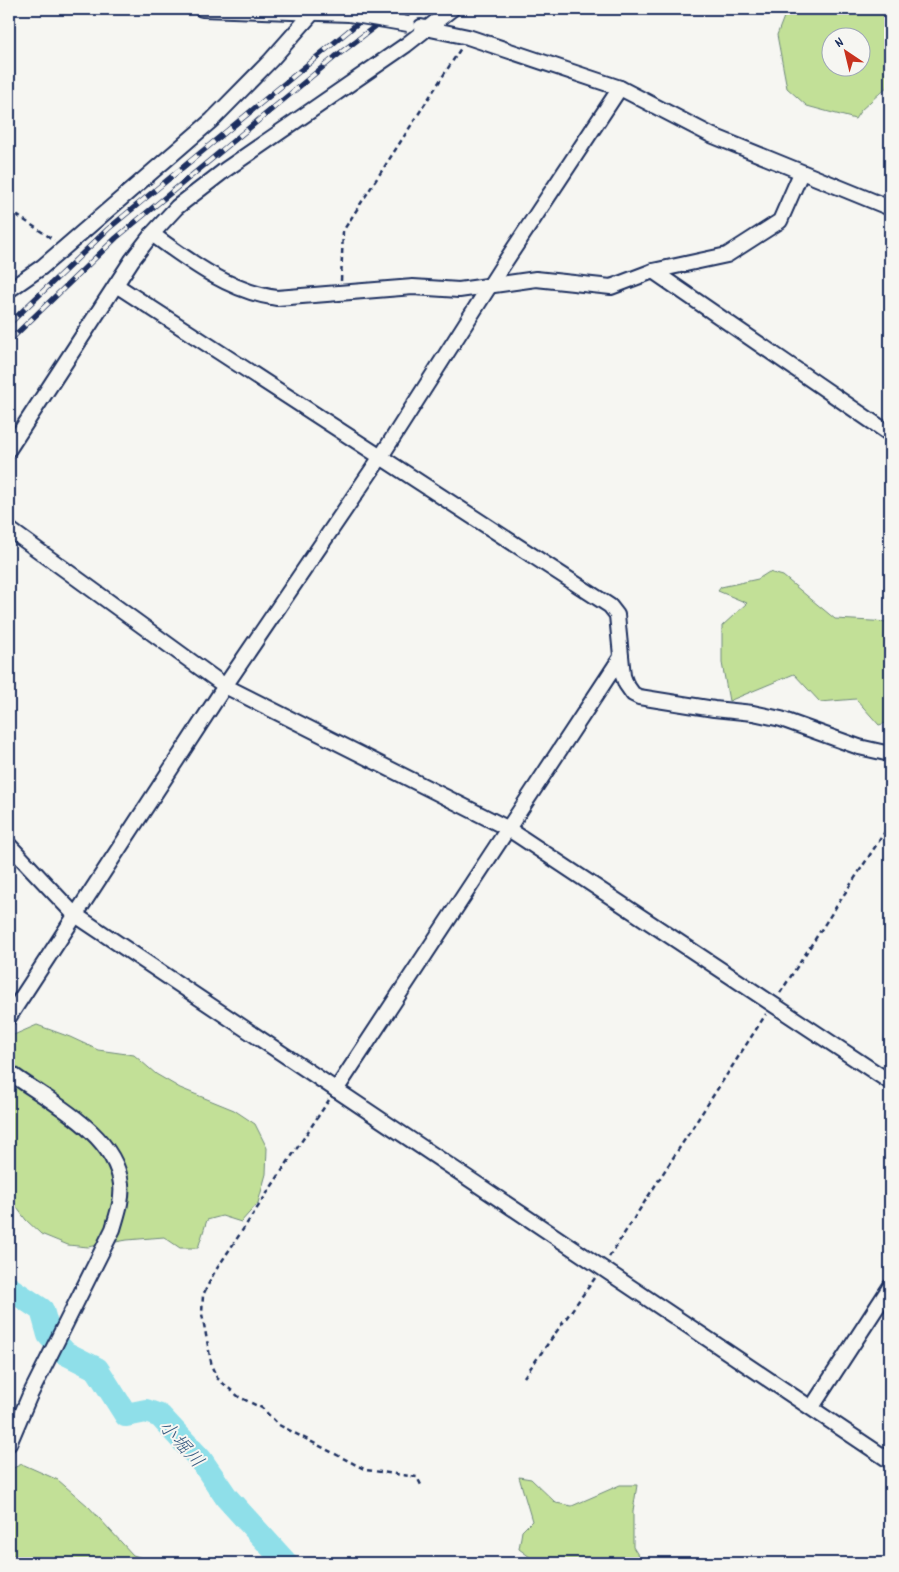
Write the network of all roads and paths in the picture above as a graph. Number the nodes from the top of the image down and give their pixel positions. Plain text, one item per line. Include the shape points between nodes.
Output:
1 (202, 9) edge
2 (452, 9) edge
3 (314, 10) edge
4 (426, 28) junction
5 (468, 37) junction
6 (620, 88) junction
7 (802, 173) junction
8 (890, 208) edge
9 (9, 210) edge
10 (152, 234) junction
11 (66, 247) junction
12 (653, 271) junction
13 (116, 285) junction
14 (488, 287) junction
15 (9, 290) edge
16 (340, 292) junction
17 (890, 434) edge
18 (9, 449) edge
19 (380, 458) junction
20 (9, 529) edge
21 (621, 657) junction
22 (225, 686) junction
23 (890, 754) edge
24 (890, 824) edge
25 (507, 828) junction
26 (9, 845) edge
27 (74, 914) junction
28 (773, 1004) junction
29 (9, 1017) edge
30 (9, 1072) edge
31 (890, 1082) edge
32 (336, 1090) junction
33 (601, 1269) junction
34 (890, 1287) edge
35 (524, 1377) dead end
36 (812, 1407) junction
37 (9, 1444) edge
38 (890, 1461) edge
39 (422, 1487) dead end

1 - 3 street
2 - 4 street
3 - 4 street, bridge
3 - 11 street via 212,120
4 - 5 street
4 - 10 street via 226,170 177,207
5 - 6 street
5 - 16 path via 343,232
6 - 7 street via 711,135
6 - 14 street
7 - 8 street
7 - 12 street via 780,221 727,256
9 - 11 path
10 - 13 street
10 - 16 street via 202,270 263,296 277,298
11 - 15 street
12 - 14 street via 611,288 536,279
12 - 17 street
13 - 18 street
13 - 19 street
14 - 16 street
14 - 19 street
19 - 21 street via 610,606 617,615
19 - 22 street
20 - 22 street
21 - 23 street via 626,684 633,694 640,697 781,719 859,747
21 - 25 street
22 - 25 street
22 - 27 street
24 - 28 path
25 - 28 street
25 - 32 street
26 - 27 street
27 - 29 street
27 - 32 street
28 - 31 street
28 - 33 path
30 - 37 street via 63,1108 100,1142 114,1164 121,1184 113,1230 29,1397
32 - 33 street
32 - 39 path via 214,1273 203,1295 202,1314 212,1367 217,1378 239,1397 262,1408 279,1425 366,1470 417,1477
33 - 35 path
33 - 36 street
34 - 36 street
36 - 38 street

